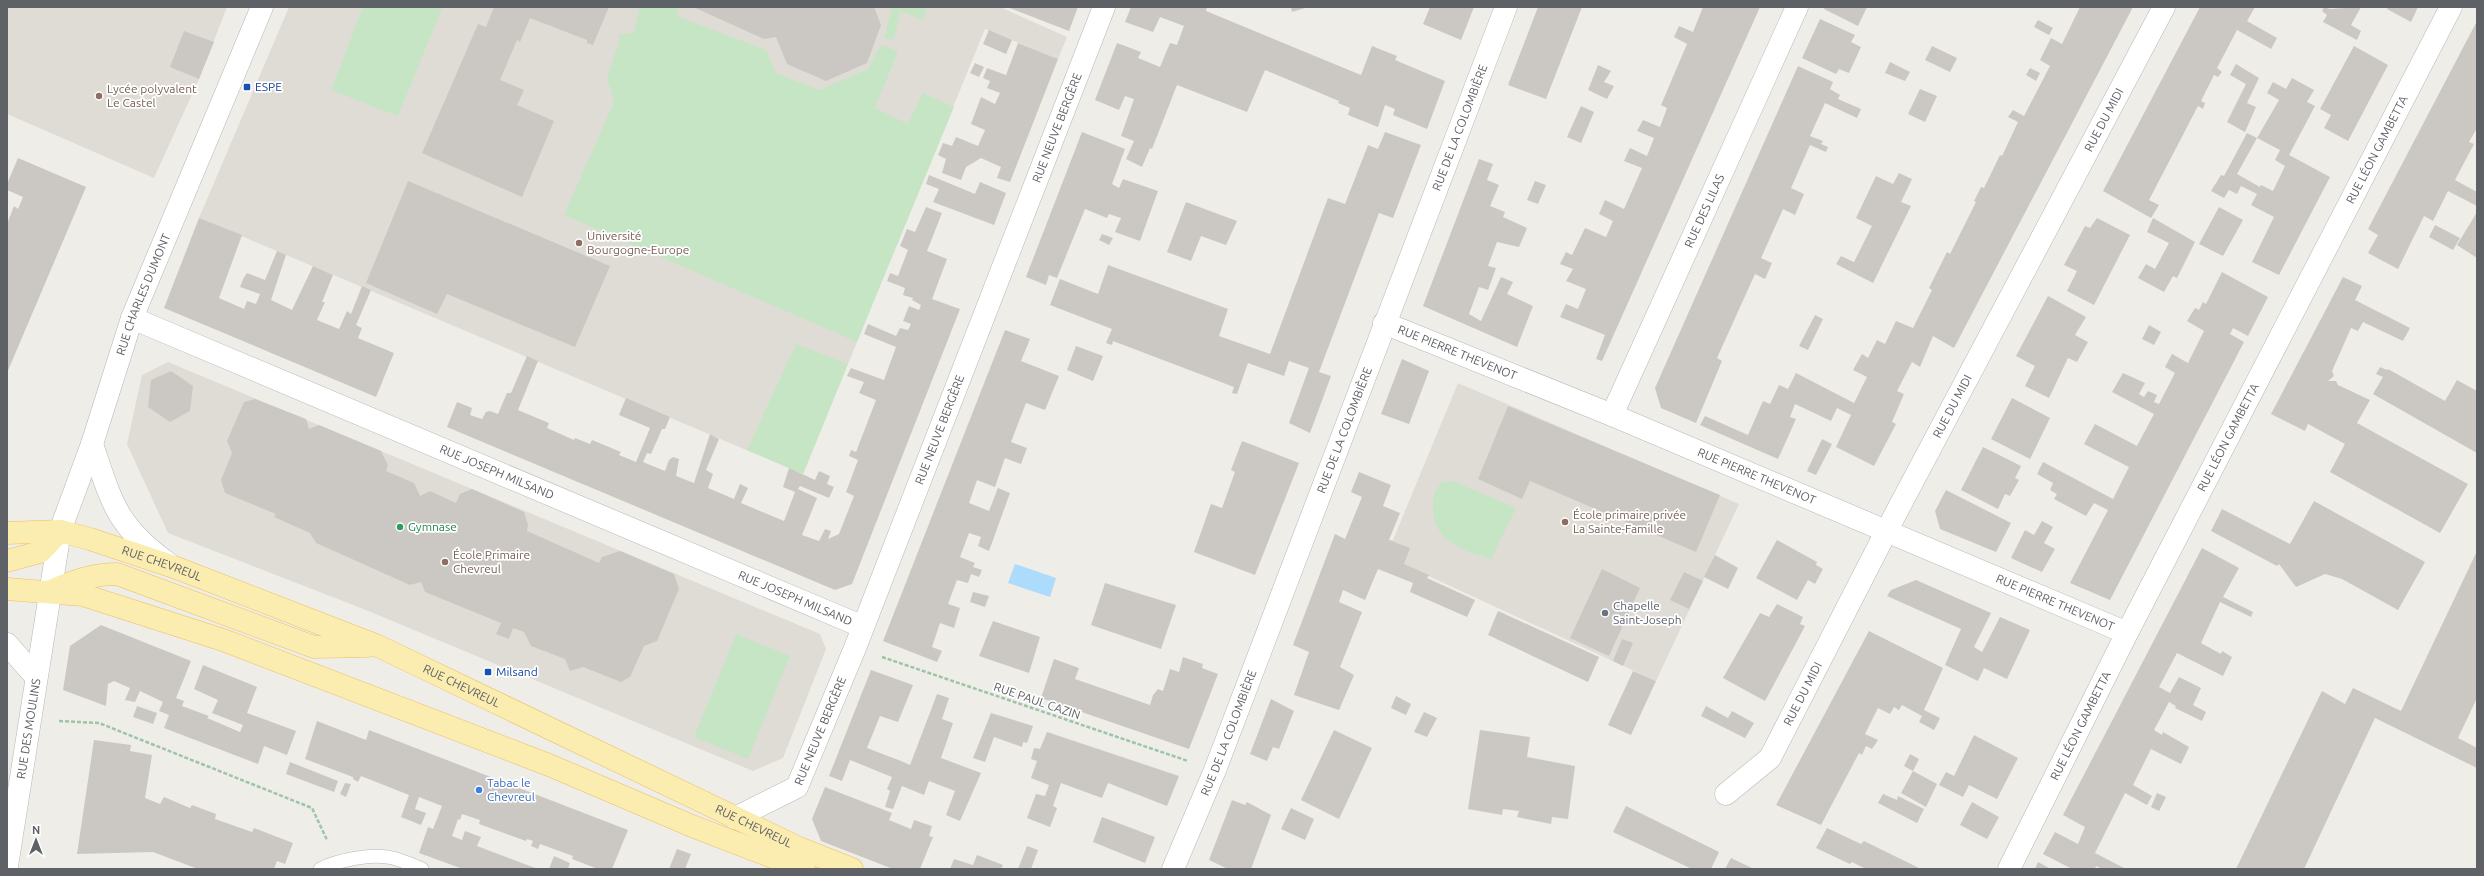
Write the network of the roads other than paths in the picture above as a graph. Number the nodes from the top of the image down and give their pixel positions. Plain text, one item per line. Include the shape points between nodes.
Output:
1 (262, 7) edge
2 (1104, 7) edge
3 (1506, 7) edge
4 (1797, 7) edge
5 (2164, 7) edge
6 (2451, 7) edge
7 (132, 318) junction
8 (1384, 323) junction
9 (1612, 415) junction
10 (92, 444) junction
11 (1887, 530) junction
12 (60, 531) junction
13 (7, 533) edge
14 (7, 560) edge
15 (174, 567) junction
16 (7, 589) edge
17 (50, 591) junction
18 (861, 626) junction
19 (2127, 633) junction
20 (7, 644) edge
21 (378, 646) junction
22 (36, 677) junction
23 (1726, 794) dead end
24 (735, 818) junction
25 (1178, 864) edge
26 (7, 866) edge
27 (320, 869) edge
28 (422, 869) edge
29 (804, 869) edge
30 (852, 869) edge
31 (2009, 869) edge

1 - 7 street, RUE CHARLES DUMONT
2 - 18 street, RUE NEUVE BERGÈRE
3 - 8 street, RUE DE LA COLOMBIÈRE
4 - 9 street, RUE DES LILAS
5 - 11 street, RUE DU MIDI
6 - 19 street, RUE LÉON GAMBETTA
7 - 10 street, RUE CHARLES DUMONT
7 - 18 street, RUE JOSEPH MILSAND
8 - 9 street, RUE PIERRE THEVENOT
8 - 25 street, RUE DE LA COLOMBIÈRE
9 - 11 street, RUE PIERRE THEVENOT
10 - 12 street, RUE CHARLES DUMONT
10 - 15 street via 112,504 126,526 151,551
11 - 19 street, RUE PIERRE THEVENOT
11 - 23 street, RUE DU MIDI via 1770,758
12 - 13 main road, RUE CHEVREUL
12 - 14 main road via 40,552
12 - 15 main road, RUE CHEVREUL
12 - 17 street, RUE CHARLES DUMONT
15 - 21 main road, RUE CHEVREUL
16 - 17 main road, RUE CHEVREUL
17 - 21 main road via 76,580 103,574 117,574 314,647
17 - 22 street, RUE DES MOULINS
17 - 29 main road, RUE CHEVREUL via 83,595 223,640 548,765 692,826
18 - 24 street, RUE NEUVE BERGÈRE via 855,648 797,786
19 - 31 street, RUE LÉON GAMBETTA
20 - 22 street
21 - 24 main road, RUE CHEVREUL
22 - 26 street, RUE DES MOULINS
24 - 30 main road, RUE CHEVREUL via 798,848
27 - 28 lane via 346,859 391,858

